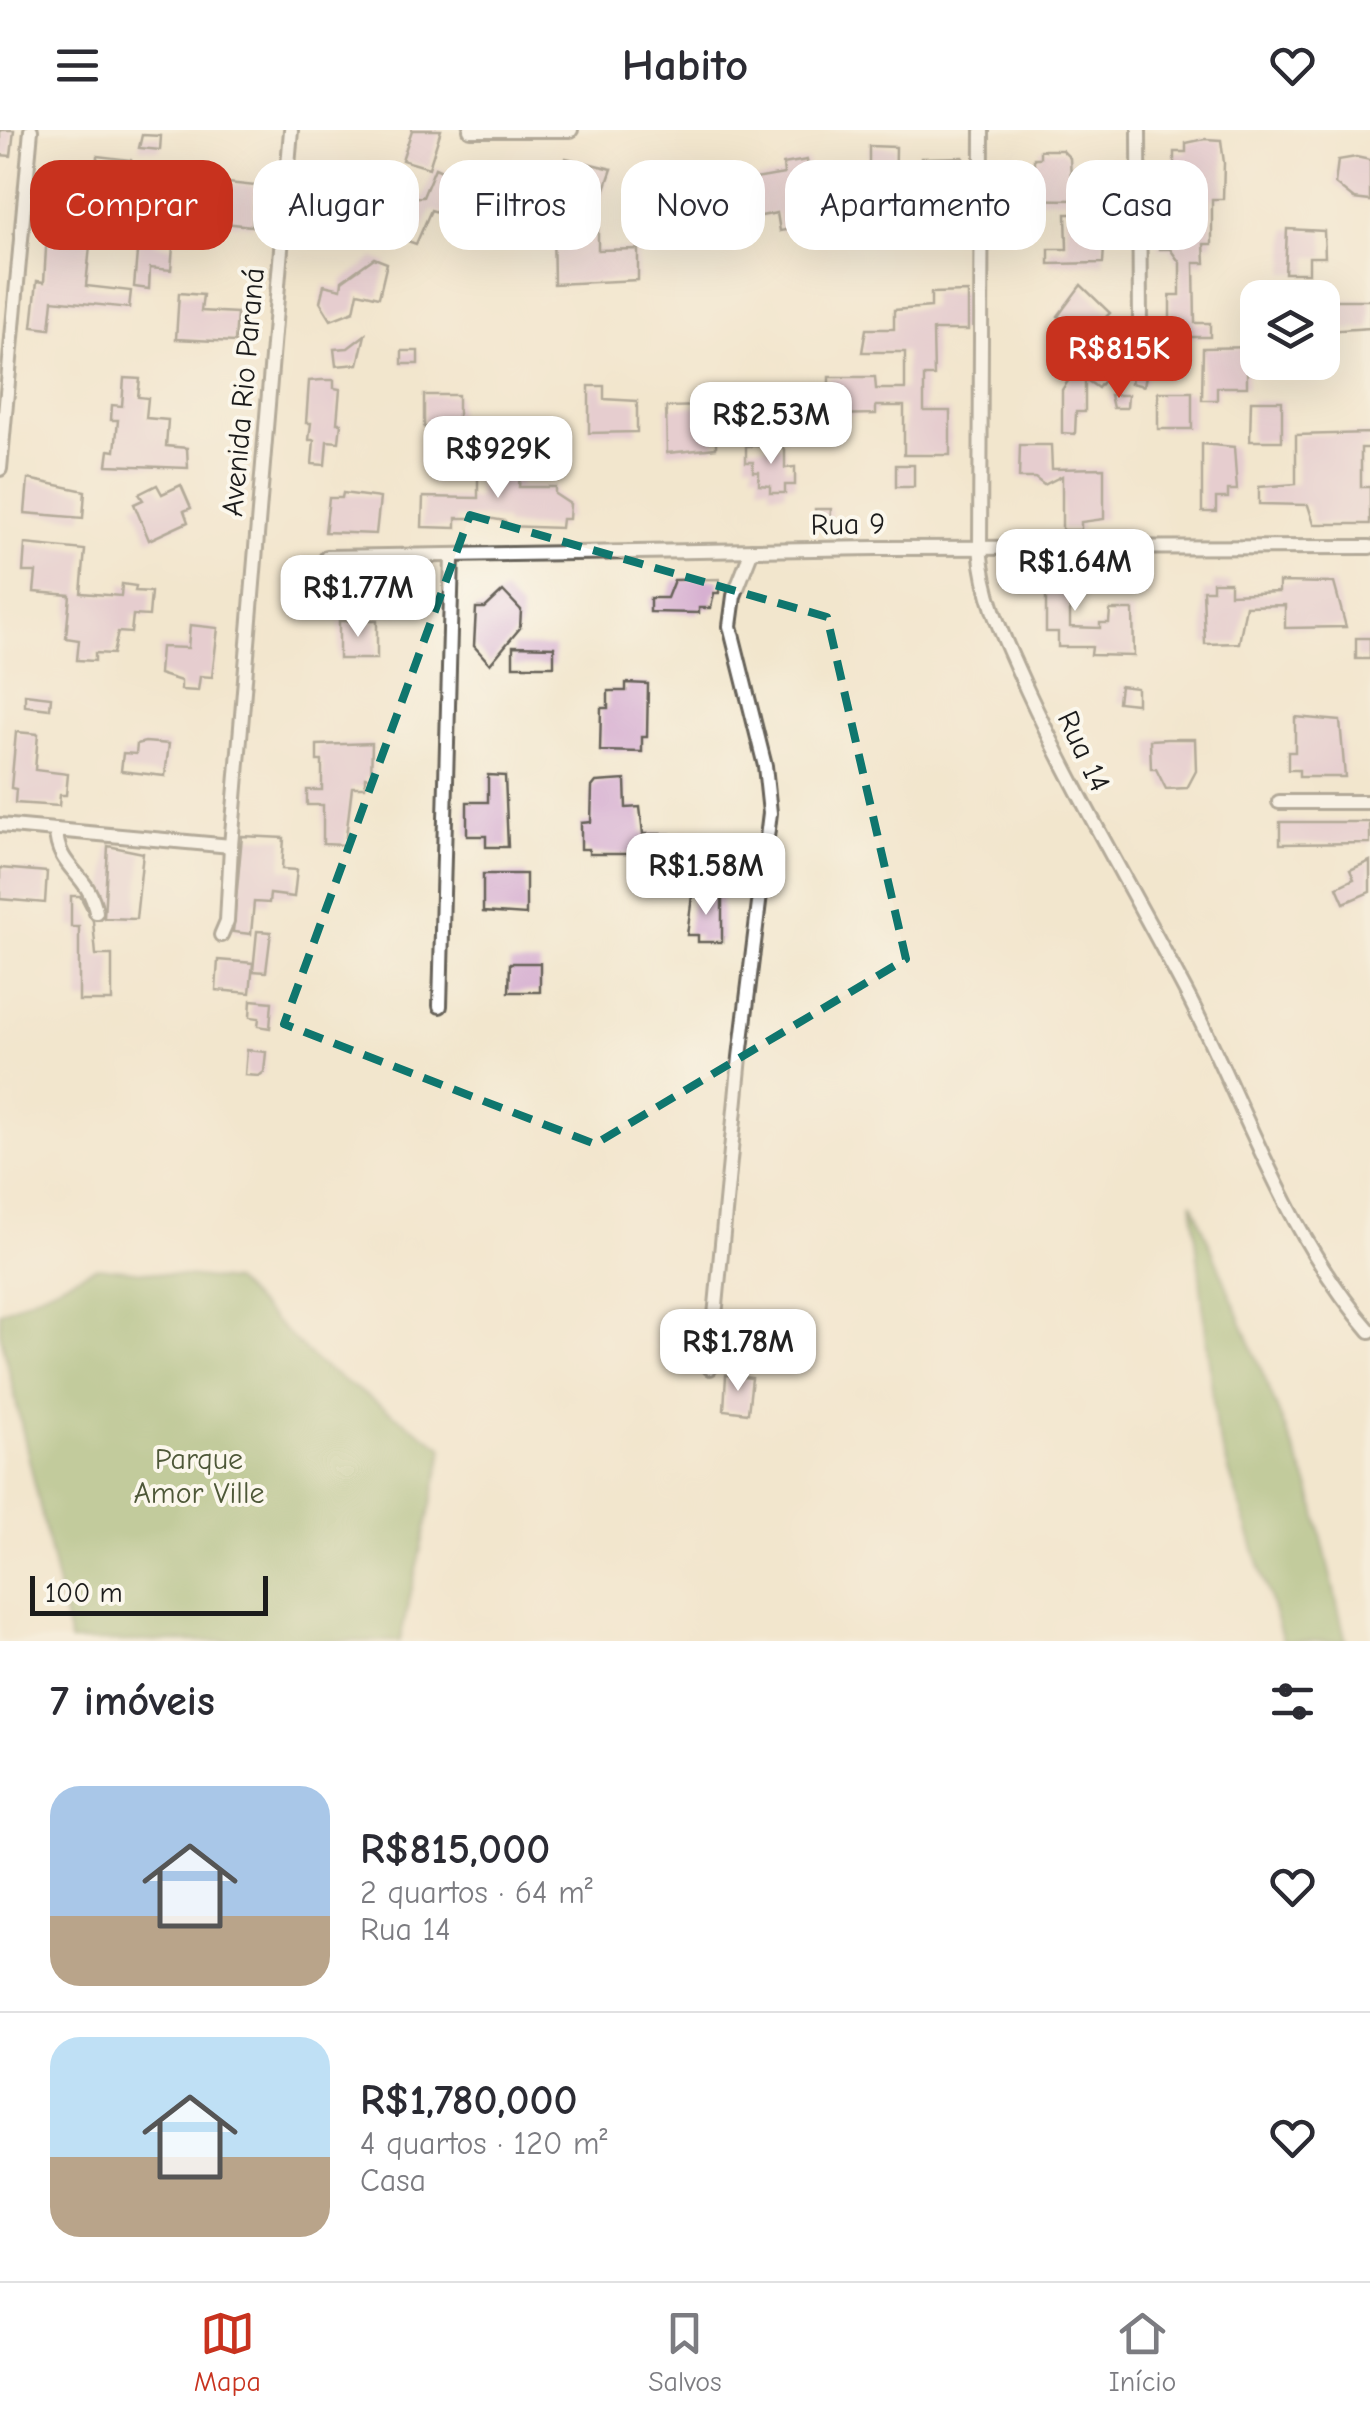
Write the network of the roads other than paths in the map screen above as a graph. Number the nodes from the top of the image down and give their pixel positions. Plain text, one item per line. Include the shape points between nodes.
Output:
1 (31, 130) edge
2 (291, 130) edge
3 (470, 130) edge
4 (571, 130) edge
5 (982, 130) edge
6 (1138, 130) edge
7 (1140, 330) dead end
8 (0, 469) edge
9 (980, 548) junction
10 (1370, 548) edge
11 (752, 550) junction
12 (452, 556) junction
13 (328, 557) dead end
14 (1280, 802) dead end
15 (1370, 802) edge
16 (0, 824) edge
17 (56, 830) junction
18 (231, 846) junction
19 (96, 912) dead end
20 (221, 935) dead end
21 (440, 1006) dead end
22 (1370, 1331) edge
23 (710, 1368) dead end

1 - 8 street
2 - 18 street, Avenida Rio Paraná
3 - 4 street
5 - 9 street, Rua 14
6 - 7 street
9 - 10 street, Rua 9
9 - 11 street, Rua 9
9 - 22 street, Rua 14 via 992,615 1070,784 1186,991 1327,1276
11 - 12 street, Rua 9
11 - 23 street via 730,626 766,766 770,813
12 - 13 street, Rua 9
12 - 21 street
14 - 15 street
16 - 17 street
17 - 18 street
17 - 19 street via 60,858 88,883
18 - 20 street, Avenida Rio Paraná

